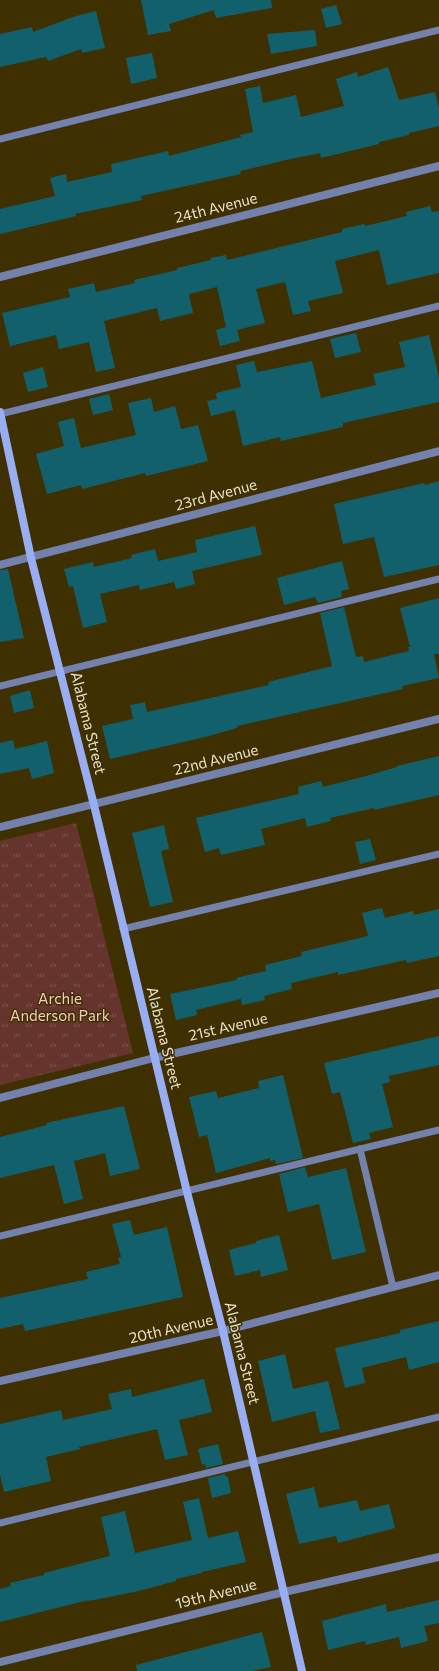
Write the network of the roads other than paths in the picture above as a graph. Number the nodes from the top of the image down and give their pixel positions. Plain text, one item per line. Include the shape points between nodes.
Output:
1 (439, 30) edge
2 (0, 139) edge
3 (439, 166) edge
4 (0, 277) edge
5 (439, 306) edge
6 (0, 414) edge
7 (439, 451) edge
8 (31, 558) junction
9 (0, 565) edge
10 (439, 580) edge
11 (60, 672) junction
12 (0, 686) edge
13 (439, 719) edge
14 (94, 805) junction
15 (0, 827) edge
16 (439, 854) edge
17 (123, 929) junction
18 (439, 994) edge
19 (154, 1058) junction
20 (0, 1098) edge
21 (439, 1130) edge
22 (360, 1150) junction
23 (187, 1192) junction
24 (0, 1236) edge
25 (439, 1275) edge
26 (393, 1287) junction
27 (223, 1331) junction
28 (0, 1381) edge
29 (439, 1417) edge
30 (254, 1462) junction
31 (0, 1523) edge
32 (439, 1557) edge
33 (284, 1592) junction
34 (0, 1662) edge
35 (302, 1671) edge

1 - 2 lane
3 - 4 street, 24th Avenue
5 - 6 lane
6 - 8 street, Alabama Street
7 - 8 street, 23rd Avenue
8 - 9 street, 23rd Avenue
8 - 11 street, Alabama Street
10 - 11 lane
11 - 12 lane
11 - 14 street, Alabama Street
13 - 14 street, 22nd Avenue
14 - 15 street, 22nd Avenue
14 - 17 street, Alabama Street
16 - 17 lane
17 - 19 street, Alabama Street
18 - 19 street, 21st Avenue
19 - 20 street, 21st Avenue
19 - 23 street, Alabama Street
21 - 22 lane
22 - 23 lane
22 - 26 lane
23 - 24 lane
23 - 27 street, Alabama Street
25 - 26 street, 20th Avenue
26 - 27 street, 20th Avenue
27 - 28 street, 20th Avenue
27 - 30 street, Alabama Street
29 - 30 lane
30 - 31 lane
30 - 33 street, Alabama Street
32 - 33 street, 19th Avenue
33 - 34 street, 19th Avenue
33 - 35 street, Alabama Street

